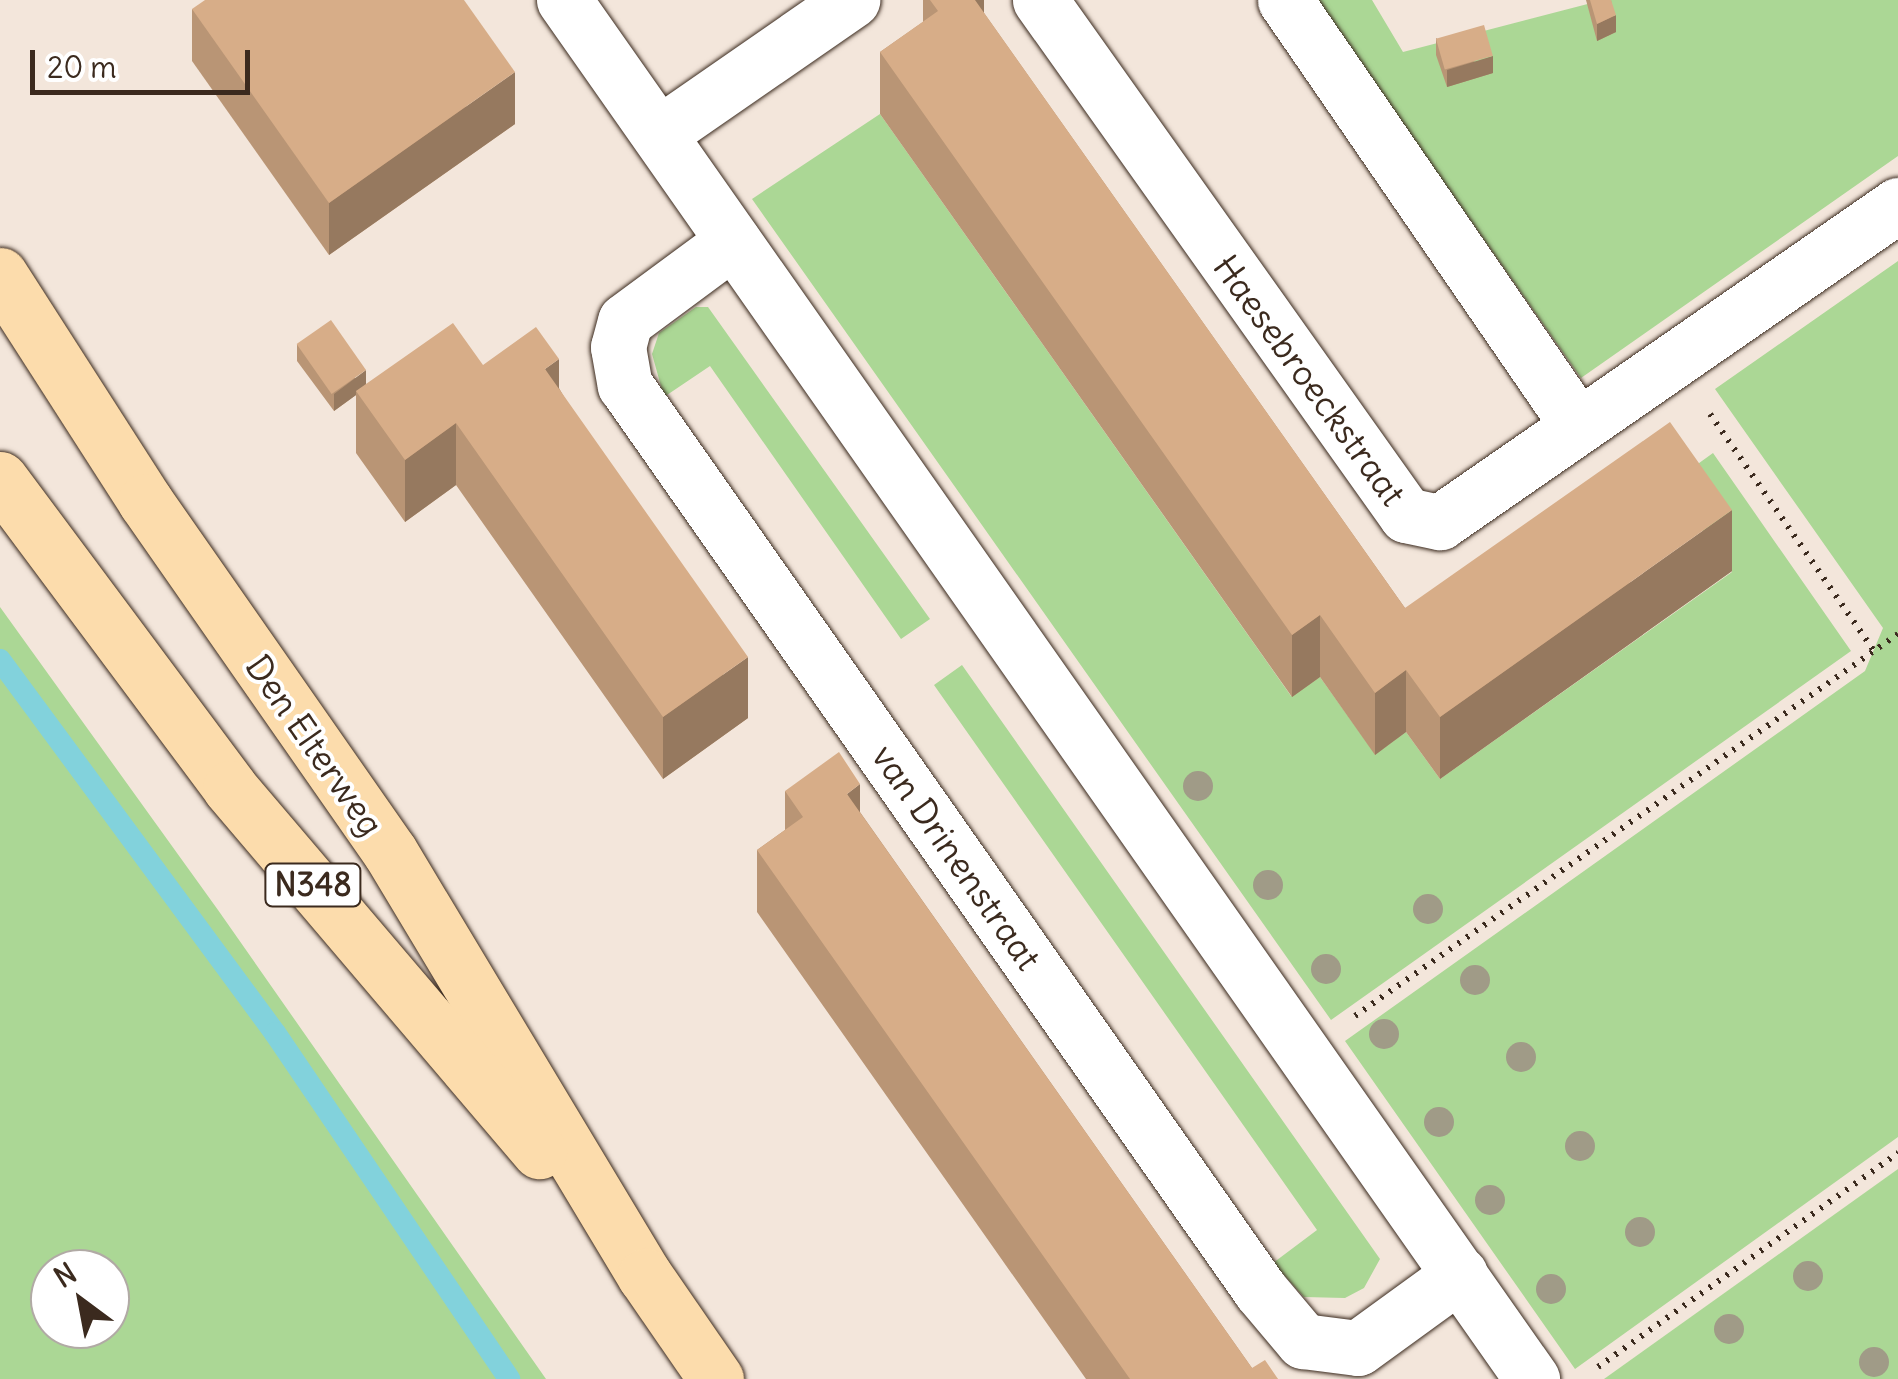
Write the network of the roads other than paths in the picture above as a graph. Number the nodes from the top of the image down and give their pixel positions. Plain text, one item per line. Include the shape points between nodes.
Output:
1 (564, 0) edge
2 (852, 0) edge
3 (1040, 0) edge
4 (1285, 0) edge
5 (660, 133) junction
6 (1898, 204) edge
7 (734, 241) junction
8 (0, 275) edge
9 (1578, 426) junction
10 (0, 480) edge
11 (1460, 1274) junction
12 (645, 1276) junction
13 (716, 1379) edge
14 (1532, 1379) edge

1 - 5 street
2 - 5 street
3 - 9 street, Haesebroeckstraat via 1406,515 1440,522
4 - 9 street
5 - 7 street
6 - 9 street, Haesebroeckstraat
7 - 11 street
7 - 11 street, van Drinenstraat via 624,321 618,347 625,385 1260,1290 1303,1341 1358,1348
8 - 12 main road, Den Elterweg / N348 via 145,501 390,852
10 - 12 main road, Den Elterweg / N348 via 230,788
11 - 14 street
12 - 13 main road, Den Elterweg / N348

